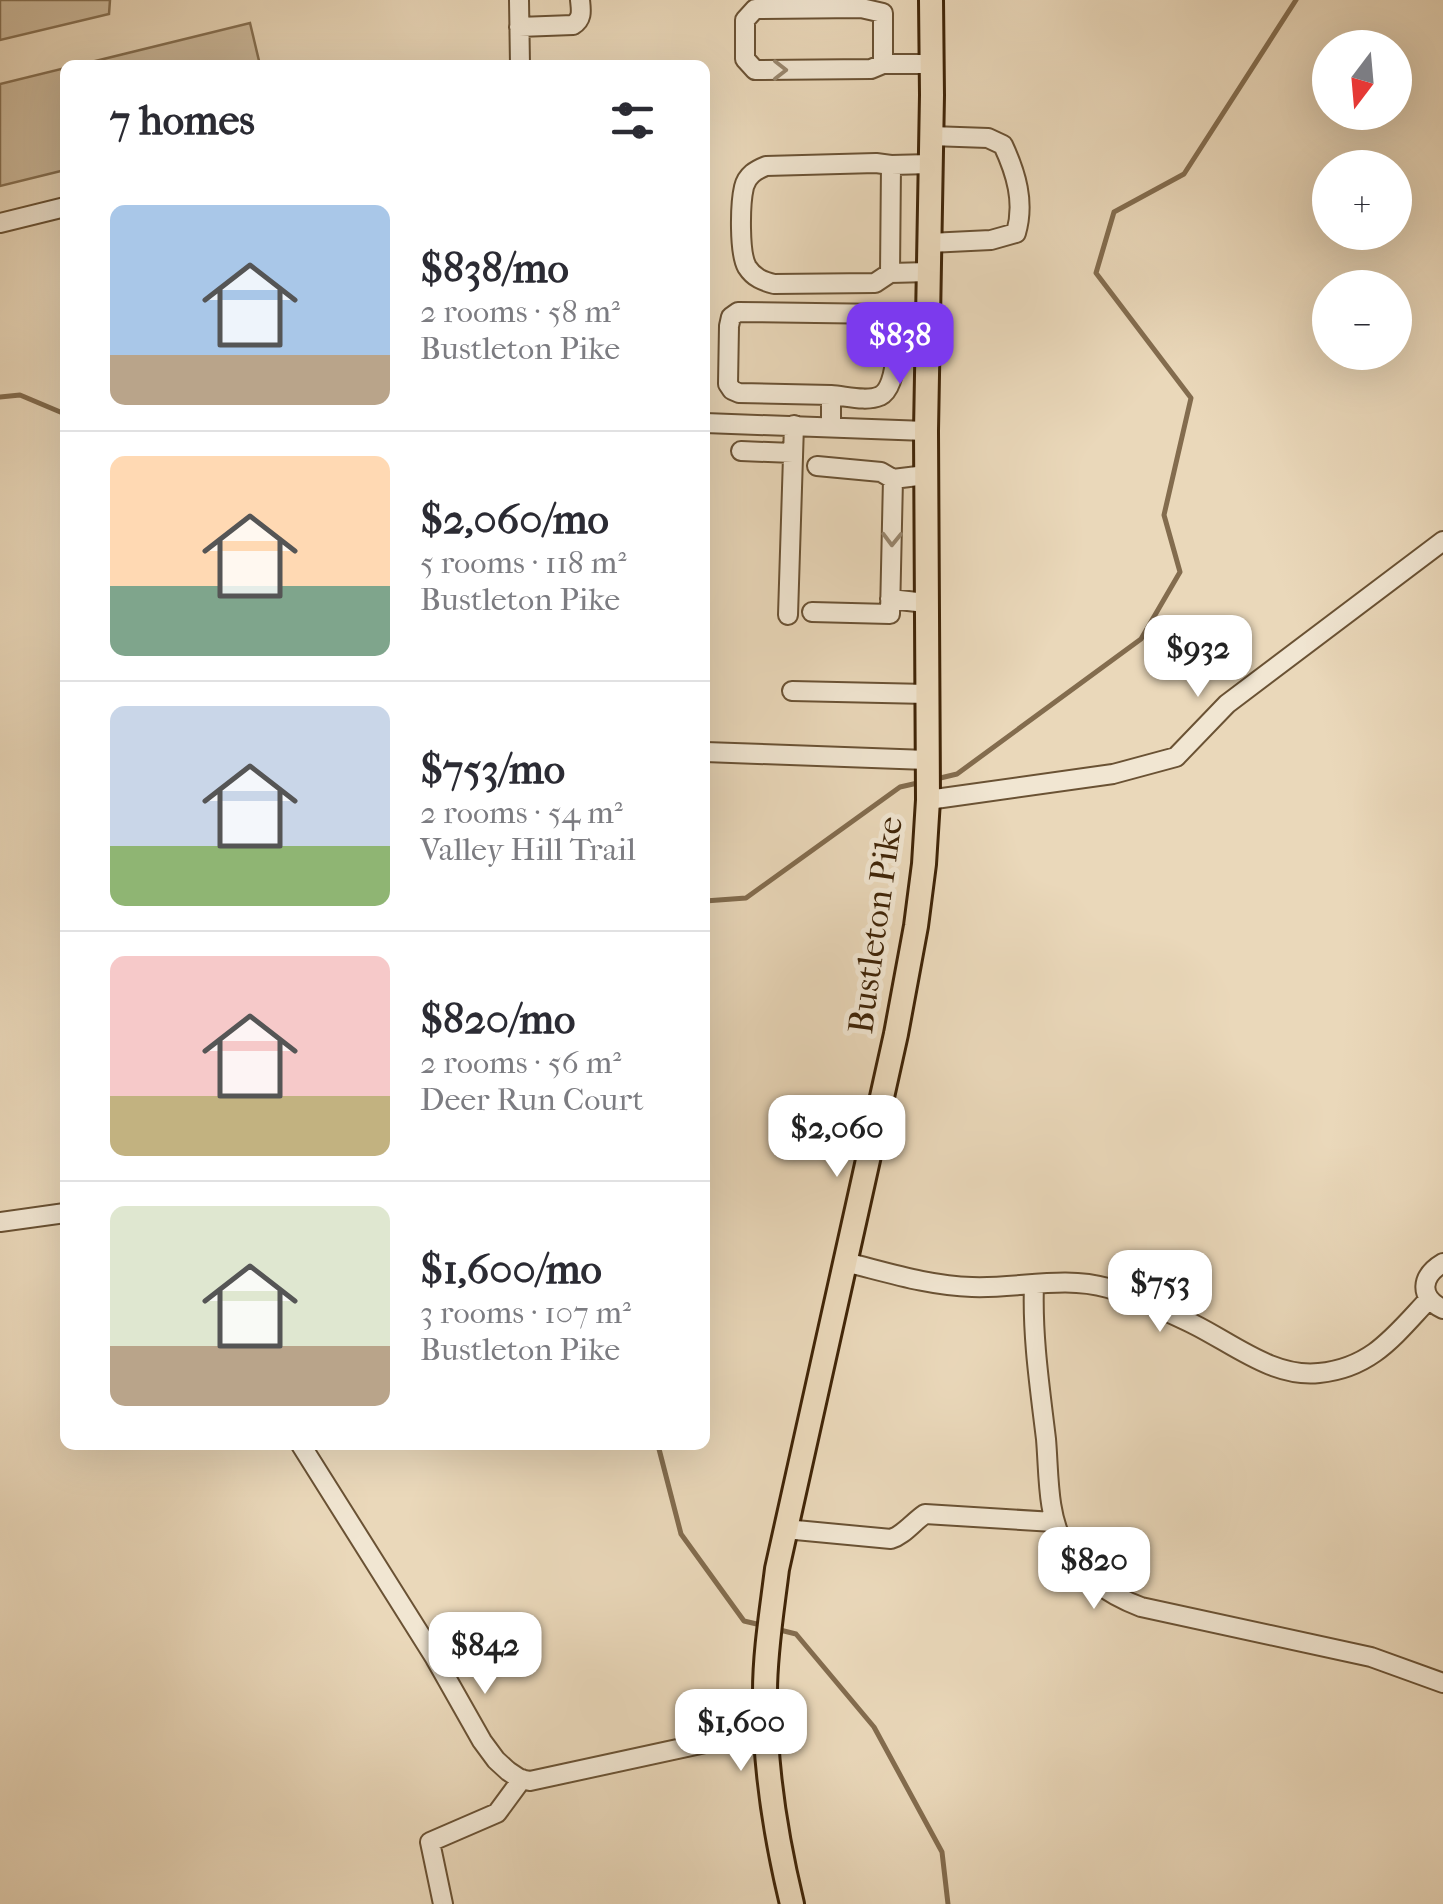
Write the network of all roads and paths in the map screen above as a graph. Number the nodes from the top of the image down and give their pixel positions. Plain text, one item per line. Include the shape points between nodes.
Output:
1 (519, 0) edge
2 (580, 0) edge
3 (931, 0) edge
4 (519, 28) junction
5 (520, 60) edge
6 (883, 64) junction
7 (932, 64) junction
8 (931, 136) junction
9 (931, 164) junction
10 (891, 165) junction
11 (60, 207) edge
12 (0, 223) edge
13 (929, 243) junction
14 (929, 272) junction
15 (890, 273) junction
16 (831, 395) junction
17 (710, 423) edge
18 (794, 426) junction
19 (831, 427) junction
20 (926, 430) junction
21 (741, 451) dead end
22 (794, 452) junction
23 (816, 466) dead end
24 (926, 475) junction
25 (893, 480) junction
26 (1443, 540) edge
27 (890, 599) junction
28 (926, 602) junction
29 (812, 612) dead end
30 (788, 616) dead end
31 (792, 691) dead end
32 (927, 694) junction
33 (710, 753) edge
34 (928, 781) junction
35 (60, 1214) edge
36 (0, 1222) edge
37 (845, 1262) junction
38 (1443, 1263) edge
39 (1034, 1285) junction
40 (1436, 1304) edge
41 (304, 1450) edge
42 (1054, 1522) junction
43 (785, 1529) junction
44 (1443, 1683) edge
45 (765, 1730) junction
46 (522, 1780) junction
47 (443, 1904) edge
48 (792, 1904) edge

1 - 4 street
2 - 4 street via 581,16 573,25
3 - 7 main road, Bustleton Pike
4 - 5 street
6 -> 6 street via 883,13 754,9 745,20 745,59 755,70
6 - 7 street
7 - 8 main road, Bustleton Pike
8 - 9 main road, Bustleton Pike
8 - 13 street via 1003,144 1022,214 1016,233
9 - 10 street
9 - 13 main road, Bustleton Pike
10 - 15 street
10 - 15 street via 753,171 744,185 742,253 758,279 774,284 875,283
11 - 12 street
13 - 14 main road, Bustleton Pike
14 - 15 street
14 - 20 main road, Bustleton Pike
16 - 16 street via 886,394 895,366 888,314 731,317 732,390
16 - 19 street
17 - 18 street
18 - 19 street
18 - 22 street
19 - 20 street
20 - 24 main road, Bustleton Pike
21 - 22 street
22 - 30 street
23 - 25 street via 881,472
24 - 25 street
24 - 28 main road, Bustleton Pike
25 -> 27 street
26 - 34 street via 1227,704 1176,757 1113,774
27 - 28 street
27 - 29 street via 890,614
28 - 32 main road, Bustleton Pike
31 - 32 street
32 - 34 main road, Bustleton Pike
33 - 34 street
34 - 37 main road, Bustleton Pike via 916,926
35 - 36 street
37 - 39 street via 941,1284
37 - 43 main road, Bustleton Pike
38 - 40 street via 1426,1281
39 - 40 street via 1059,1280 1138,1298 1300,1374 1367,1359
39 - 42 street
41 - 46 street via 482,1742
42 - 43 street via 925,1514 891,1539
42 - 44 street via 1080,1568 1124,1601 1371,1656
43 - 45 main road, Bustleton Pike via 768,1640
45 - 46 street
45 - 48 main road, Bustleton Pike
46 - 47 street via 497,1812 430,1842

